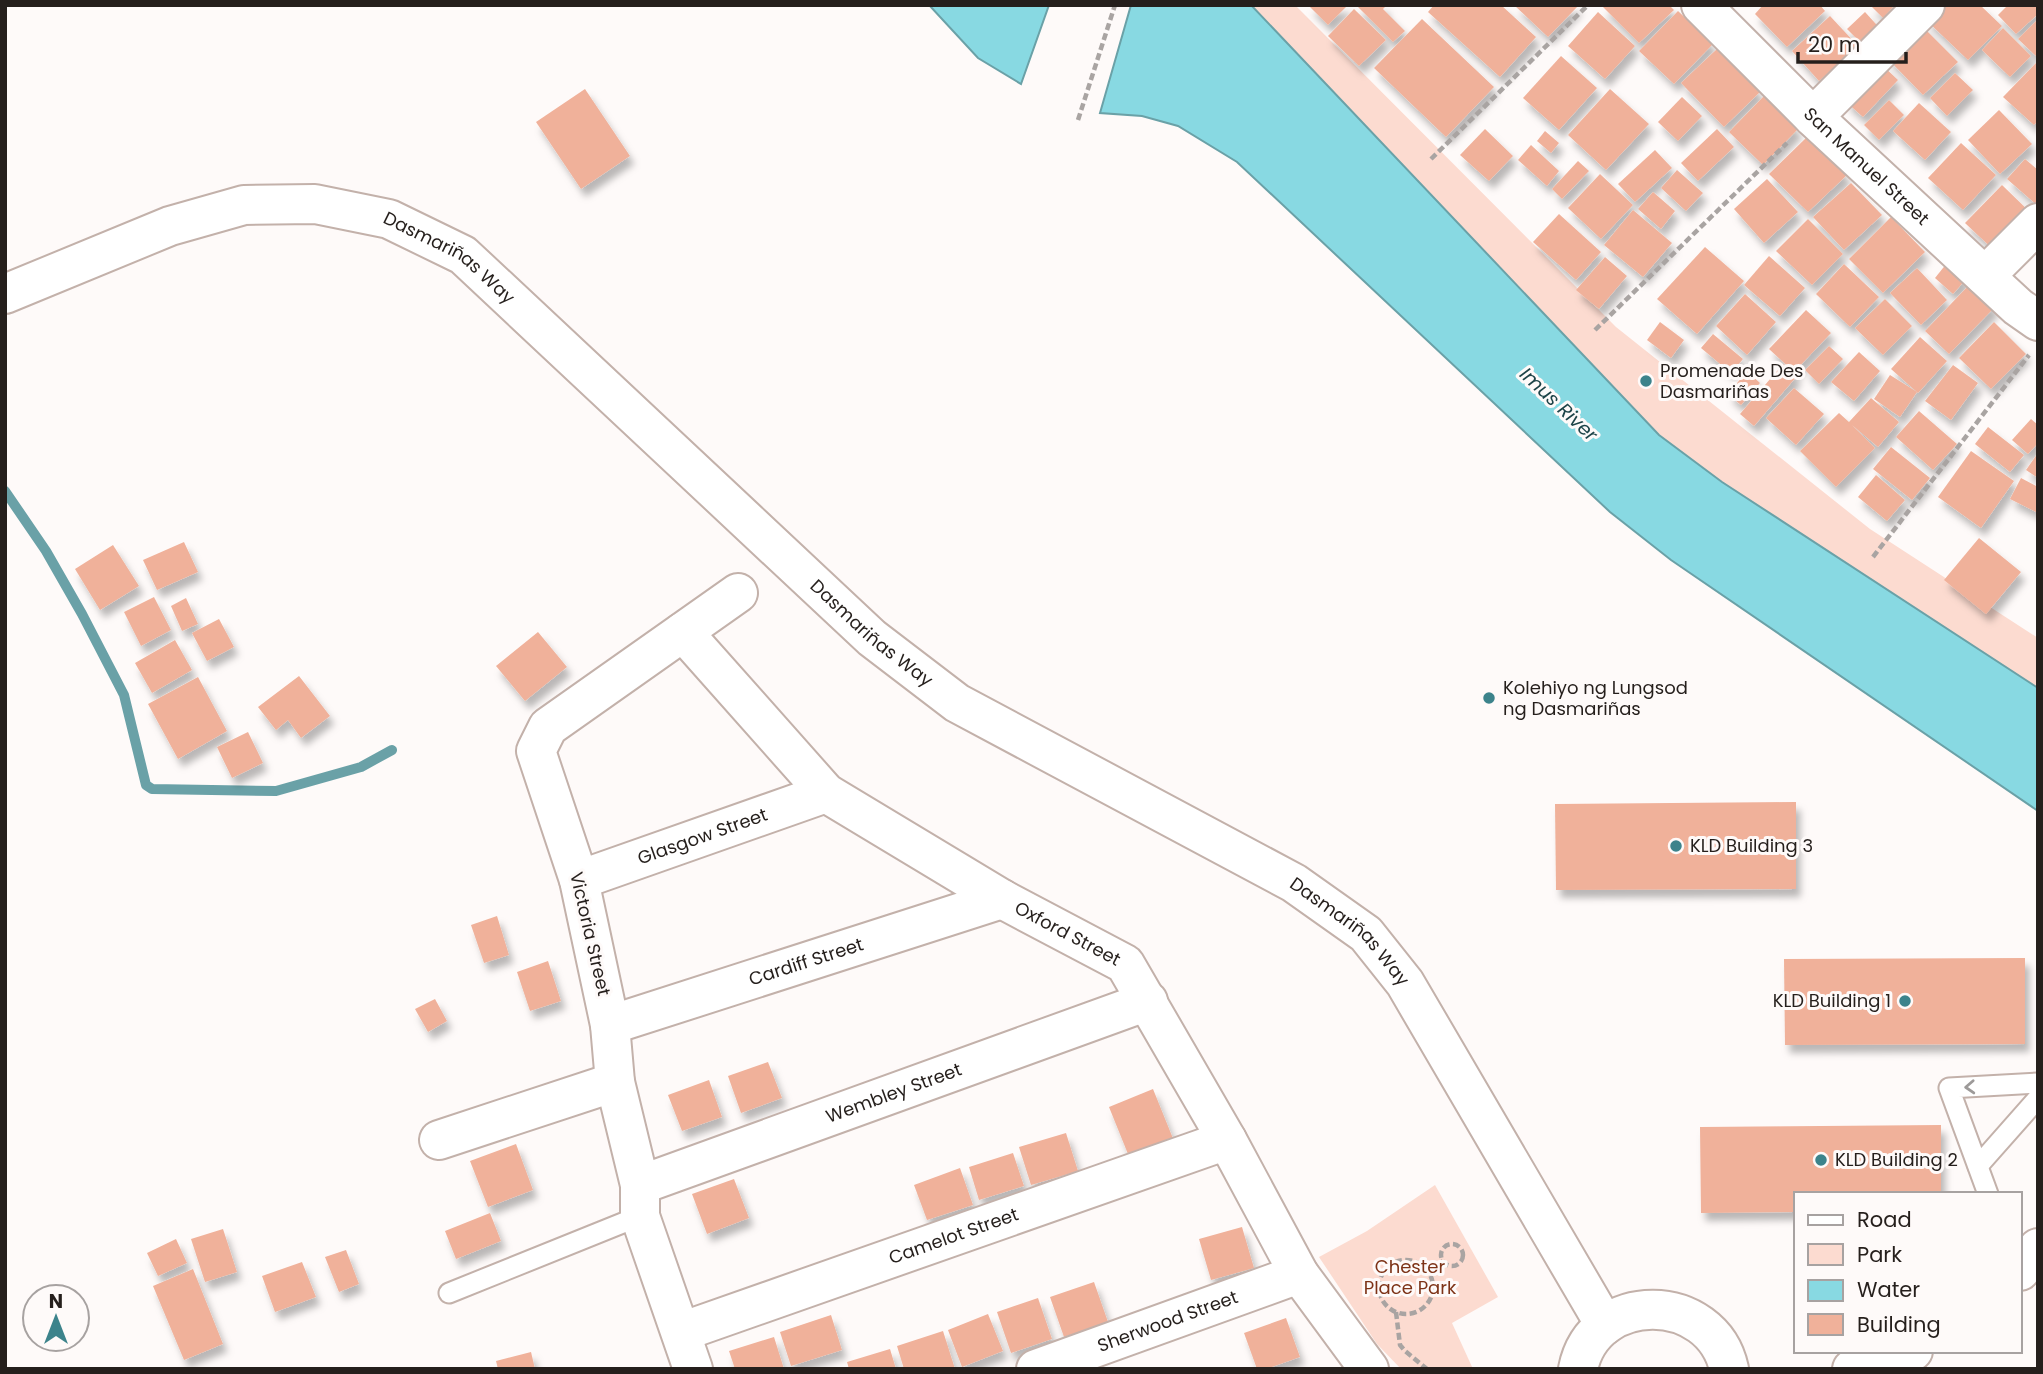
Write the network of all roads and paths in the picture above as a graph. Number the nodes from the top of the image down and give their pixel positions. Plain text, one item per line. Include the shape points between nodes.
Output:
1 (1115, 5) edge
2 (1588, 5) edge
3 (1701, 5) edge
4 (1925, 5) edge
5 (1813, 117) junction
6 (1078, 120) dead end
7 (1431, 159) dead end
8 (2038, 223) edge
9 (1985, 276) junction
10 (5, 294) edge
11 (1595, 330) dead end
12 (2034, 337) edge
13 (1873, 557) dead end
14 (738, 593) dead end
15 (683, 632) junction
16 (826, 793) junction
17 (579, 880) junction
18 (1002, 899) junction
19 (1148, 1001) junction
20 (610, 1025) junction
21 (615, 1082) junction
22 (2038, 1083) edge
23 (2038, 1098) edge
24 (439, 1140) dead end
25 (1227, 1140) junction
26 (1978, 1166) junction
27 (1988, 1192) edge
28 (640, 1200) junction
29 (2038, 1248) edge
30 (1443, 1261) junction
31 (2022, 1268) edge
32 (1429, 1271) junction
33 (1299, 1273) junction
34 (449, 1293) dead end
35 (1396, 1312) junction
36 (1605, 1325) junction
37 (681, 1332) junction
38 (1906, 1353) edge
39 (693, 1369) edge
40 (1037, 1369) edge
41 (1369, 1369) edge
42 (1427, 1369) edge
43 (1578, 1369) edge
44 (1730, 1369) edge
45 (1852, 1369) edge

1 - 6 path
2 - 7 path
3 - 5 street, San Manuel Street
4 - 5 street
5 - 9 street, San Manuel Street
5 - 11 path
8 - 9 street
9 - 12 street, San Manuel Street via 2018,307
10 - 36 street, Dasmariñas Way via 170,226 244,205 315,204 389,219 463,255 872,638 957,703 1294,883 1366,934 1405,983
12 - 13 path
14 - 15 street, Victoria Street
15 - 16 street, Oxford Street
15 - 17 street, Victoria Street via 548,727 536,751
16 - 17 street, Glasgow Street
16 - 18 street, Oxford Street
17 - 20 street, Victoria Street
18 - 19 street, Oxford Street via 1125,964
18 - 20 street, Cardiff Street
19 - 25 street, Oxford Street
19 - 28 street, Wembley Street
20 - 21 street, Victoria Street
21 - 24 street
21 - 28 street, Victoria Street
22 -> 26 lane via 1949,1088
23 - 26 lane
25 - 33 street, Oxford Street
25 - 37 street, Camelot Street
26 - 27 lane
28 - 34 lane
28 - 37 street, Victoria Street
29 - 31 street
30 - 30 path via 1455,1266 1464,1256 1462,1249 1450,1244 1441,1254
30 - 32 path
32 - 35 path via 1431,1299 1416,1312
32 - 35 path via 1421,1263 1400,1260 1384,1272 1380,1292
33 - 40 street, Sherwood Street
33 - 41 street, Oxford Street
35 - 42 path via 1400,1345
36 - 43 street via 1590,1342
36 - 44 street via 1643,1309 1685,1315 1717,1340
37 - 39 street, Victoria Street
38 - 45 street

